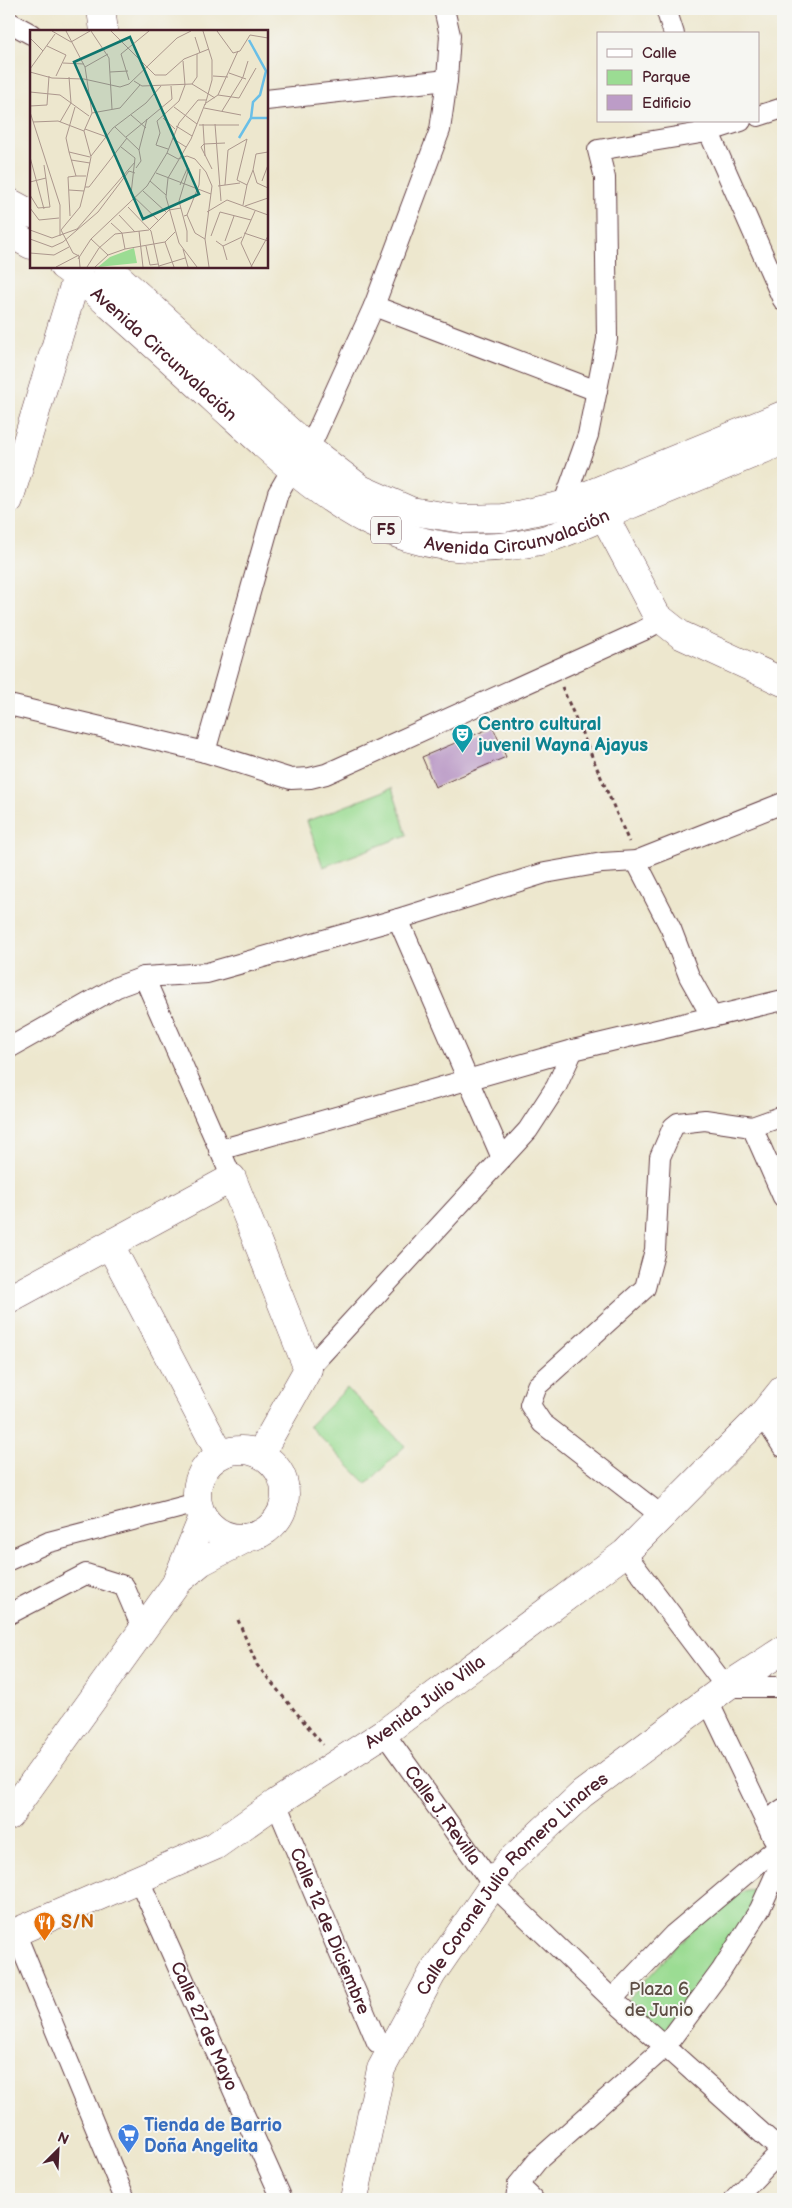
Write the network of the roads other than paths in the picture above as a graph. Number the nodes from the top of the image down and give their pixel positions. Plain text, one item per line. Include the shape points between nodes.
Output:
1 (101, 9) edge
2 (444, 9) edge
3 (666, 9) edge
4 (9, 22) edge
5 (104, 30) edge
6 (673, 32) edge
7 (30, 33) edge
8 (447, 80) junction
9 (268, 100) edge
10 (783, 108) edge
11 (760, 115) edge
12 (735, 122) edge
13 (705, 127) edge
14 (9, 202) edge
15 (30, 213) edge
16 (9, 233) edge
17 (30, 244) edge
18 (108, 268) edge
19 (73, 270) edge
20 (783, 300) edge
21 (374, 306) junction
22 (597, 391) junction
23 (783, 415) edge
24 (783, 441) edge
25 (300, 459) junction
26 (9, 500) edge
27 (602, 504) junction
28 (563, 505) junction
29 (662, 620) junction
30 (783, 682) edge
31 (9, 705) edge
32 (204, 752) junction
33 (783, 804) edge
34 (636, 861) junction
35 (398, 920) junction
36 (144, 977) junction
37 (783, 1000) edge
38 (712, 1017) junction
39 (9, 1048) edge
40 (573, 1050) junction
41 (468, 1080) junction
42 (783, 1116) edge
43 (752, 1127) junction
44 (219, 1150) junction
45 (502, 1158) junction
46 (232, 1178) junction
47 (783, 1197) edge
48 (110, 1245) junction
49 (9, 1299) edge
50 (308, 1370) junction
51 (783, 1389) edge
52 (762, 1415) junction
53 (783, 1447) edge
54 (220, 1454) junction
55 (260, 1454) junction
56 (200, 1510) junction
57 (662, 1516) junction
58 (249, 1537) junction
59 (625, 1553) junction
60 (9, 1560) edge
61 (177, 1582) junction
62 (9, 1614) edge
63 (142, 1628) junction
64 (783, 1650) edge
65 (783, 1687) edge
66 (717, 1694) junction
67 (384, 1733) junction
68 (755, 1801) junction
69 (276, 1804) junction
70 (783, 1809) edge
71 (9, 1816) edge
72 (780, 1848) edge
73 (139, 1880) junction
74 (493, 1885) junction
75 (11, 1928) edge
76 (612, 1999) junction
77 (665, 2047) junction
78 (390, 2052) junction
79 (783, 2151) edge
80 (517, 2192) edge
81 (125, 2199) edge
82 (282, 2199) edge
83 (354, 2199) edge
84 (534, 2199) edge
85 (735, 2199) edge

1 - 5 main road
2 - 8 street via 450,35
3 - 6 street
4 - 7 street
8 - 9 street
8 - 21 street via 440,130
10 - 11 street
12 - 13 street
13 - 20 street
13 - 22 street via 598,150 605,178 608,339
14 - 15 main road
16 - 17 main road
18 - 25 main road, Avenida Circunvalación / F5
19 - 25 main road, Avenida Circunvalación / F5
19 - 26 main road
21 - 22 street
21 - 25 street
22 - 28 street via 588,435
23 - 27 main road, Avenida Circunvalación / F5
24 - 27 main road, Avenida Circunvalación / F5
25 - 27 main road, Avenida Circunvalación / F5 via 340,506 376,527 419,541 457,547 501,547 540,540
25 - 28 main road, Avenida Circunvalación / F5 via 411,511 462,519 504,518
25 - 32 street via 278,493
27 - 28 main road, Avenida Circunvalación / F5
27 - 29 main road via 643,593
29 - 30 main road via 681,635
29 - 32 street via 326,774 291,779
31 - 32 street
33 - 34 street
34 - 35 street via 545,873
34 - 38 street via 671,929 689,976
35 - 36 street via 208,973
35 - 41 street
36 - 39 street via 117,987
36 - 44 street
37 - 38 street
38 - 40 street
40 - 41 street
40 - 45 street via 552,1094 528,1130
41 - 44 street
41 - 45 street
42 - 43 street
43 - 47 street
43 - 57 street via 705,1120 678,1123 673,1127 660,1157 655,1250 646,1288 537,1386 530,1405 542,1422
44 - 46 street
45 - 50 street
46 - 48 main road
46 - 50 main road
48 - 49 main road
48 - 54 main road
50 - 55 main road
51 - 52 main road, Avenida Julio Villa
52 - 53 street
52 - 57 main road, Avenida Julio Villa
54 - 55 main road via 246,1450
54 - 56 main road via 201,1473 196,1487
55 - 58 main road via 279,1472 285,1486 284,1502 280,1516 270,1528
56 - 58 main road via 213,1528 226,1536
56 - 60 street via 49,1542
56 - 61 main road
57 - 59 main road, Avenida Julio Villa
58 - 61 main road via 201,1562
59 - 66 street
59 - 67 main road, Avenida Julio Villa
61 - 63 main road
62 - 63 street via 86,1574 124,1586
63 - 71 main road
64 - 66 main road, Calle Coronel Julio Romero Linares
65 - 66 street
66 - 68 street
66 - 74 main road, Calle Coronel Julio Romero Linares via 582,1794 509,1862
67 - 69 main road, Avenida Julio Villa
67 - 74 street, Calle J. Revilla
68 - 70 street
68 - 72 street
69 - 73 main road, Avenida Julio Villa via 215,1846
69 - 78 street, Calle 12 de Diciembre via 377,2042
70 - 72 street via 771,1822
72 - 76 street via 673,1936
72 - 77 street via 779,1867 760,1909 721,1971
73 - 75 main road, Avenida Julio Villa
73 - 82 street, Calle 27 de Mayo
74 - 76 street, Calle J. Revilla
74 - 78 main road, Calle Coronel Julio Romero Linares via 432,1974
75 - 81 street
76 - 77 street, Calle J. Revilla
77 - 79 street, Calle J. Revilla
77 - 80 street via 538,2160
78 - 83 main road, Calle Coronel Julio Romero Linares via 381,2069
79 - 85 street
80 - 84 street

